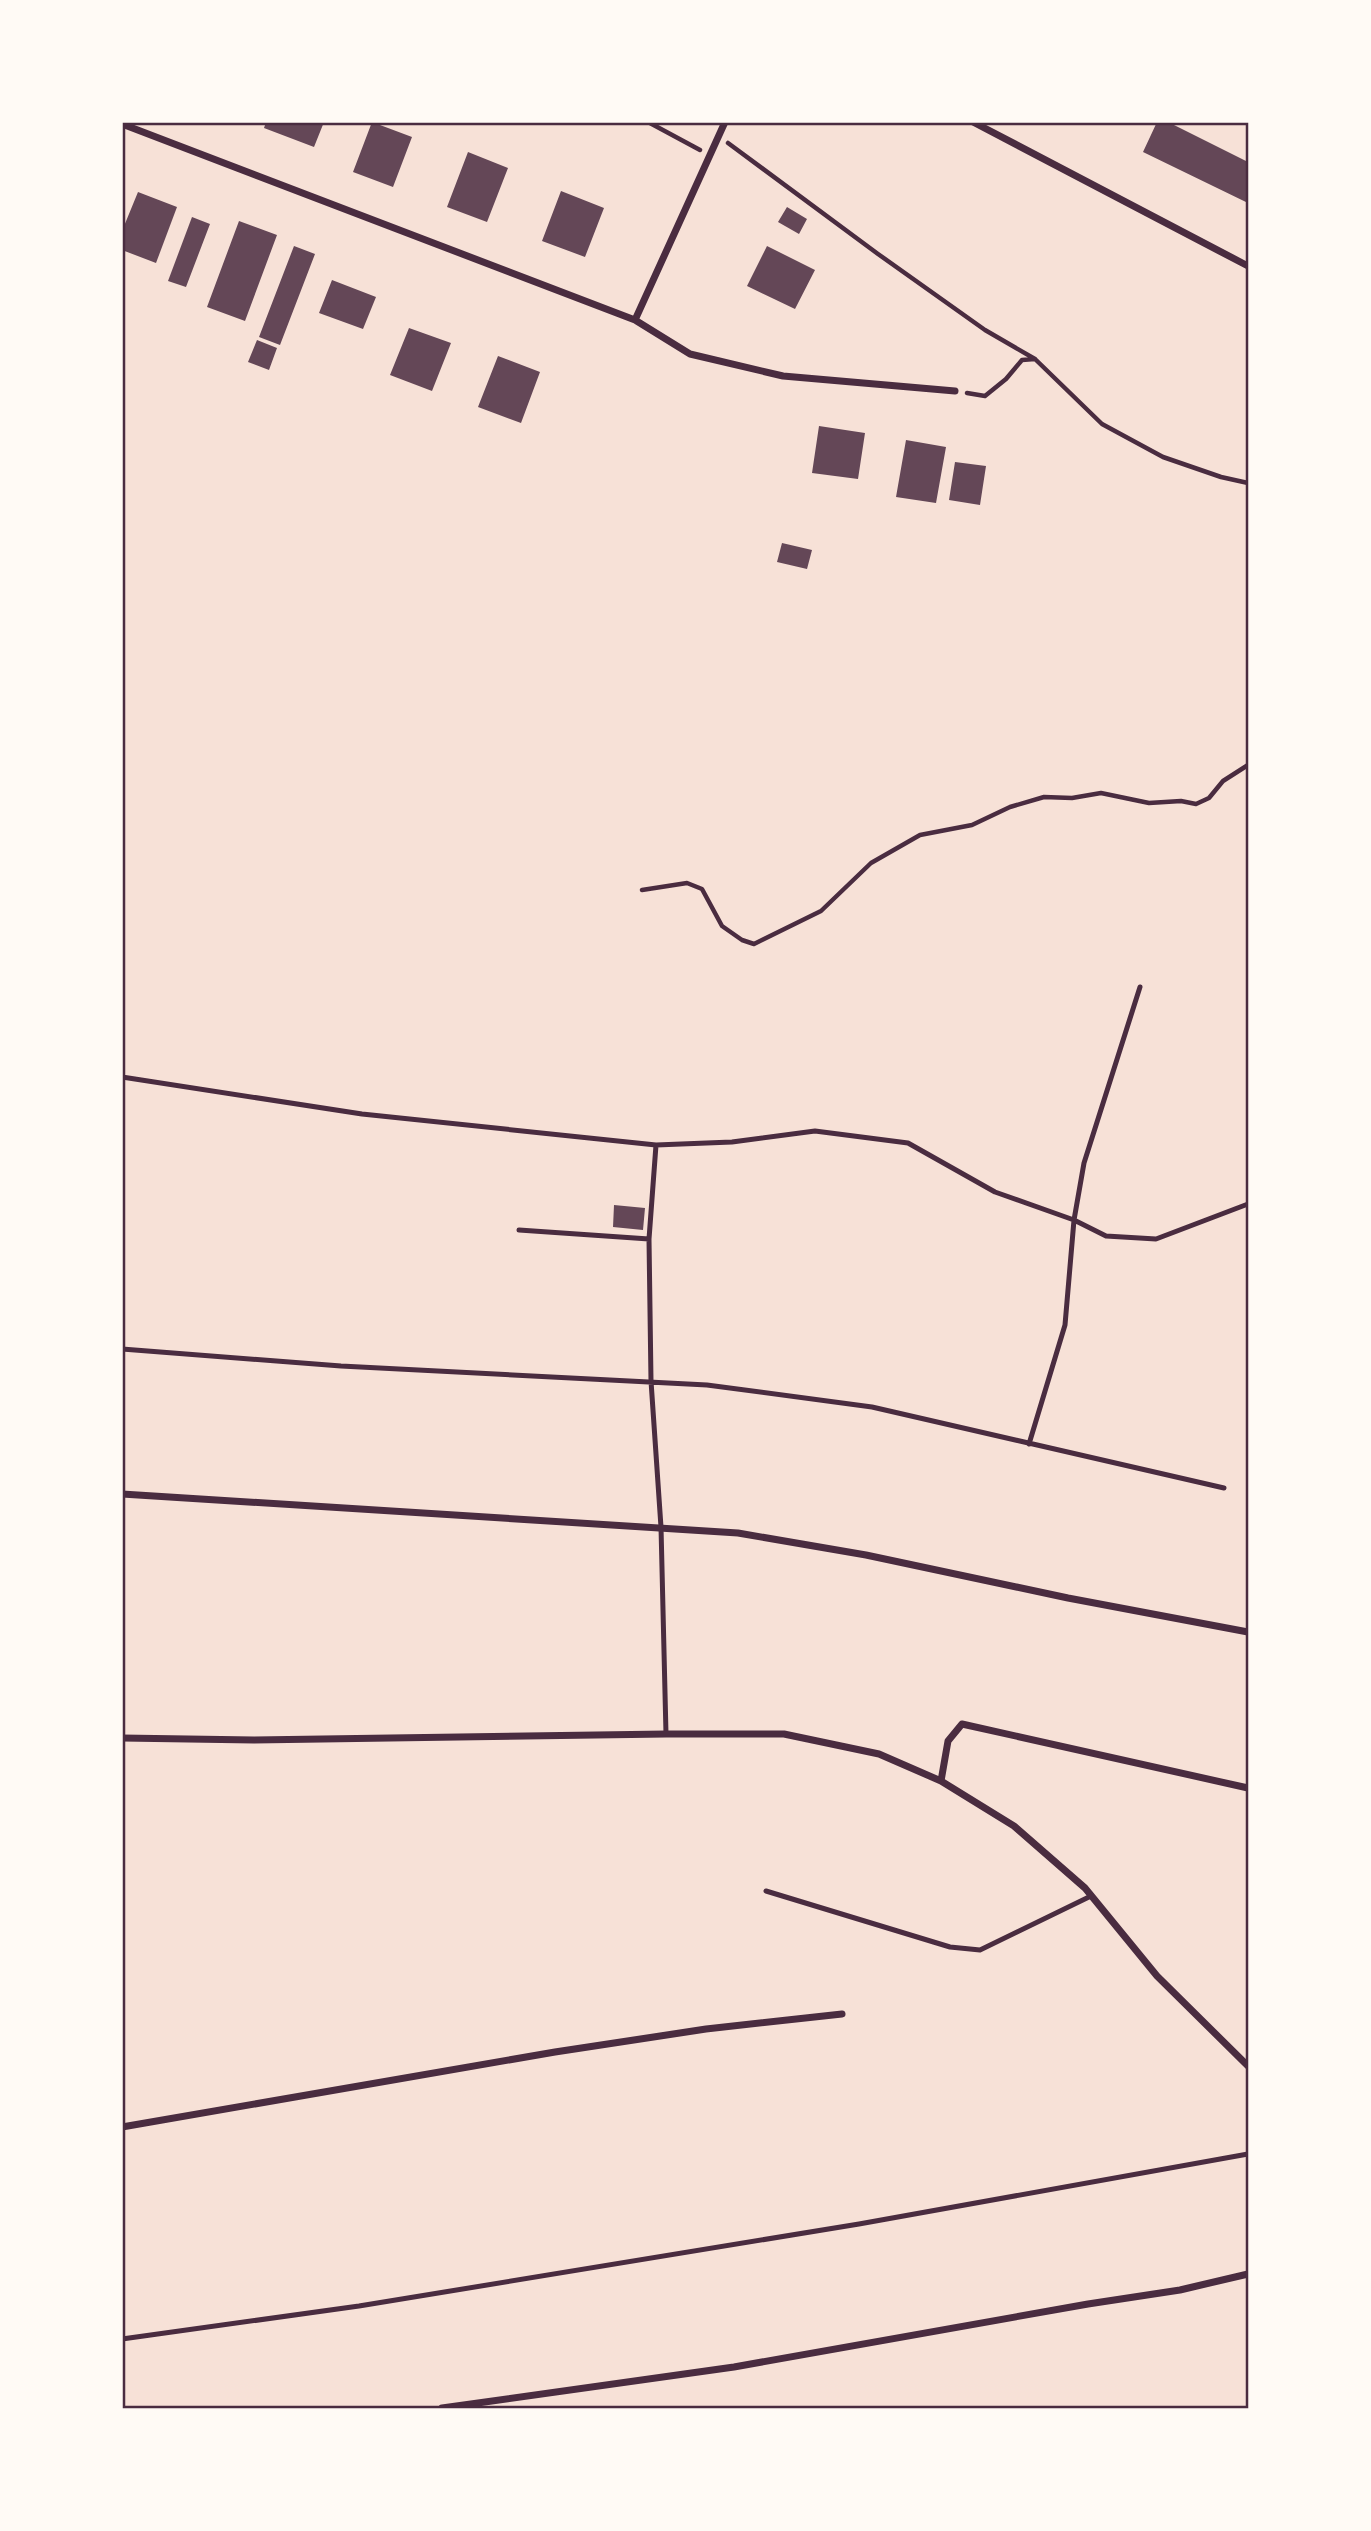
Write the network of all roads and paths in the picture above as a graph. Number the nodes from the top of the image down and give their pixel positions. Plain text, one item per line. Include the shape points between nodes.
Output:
1 (648, 122) edge
2 (725, 122) edge
3 (973, 122) edge
4 (122, 124) edge
5 (719, 136) junction
6 (710, 155) junction
7 (1248, 266) edge
8 (635, 320) junction
9 (1035, 359) junction
10 (955, 391) joint
11 (1248, 483) edge
12 (1248, 765) edge
13 (642, 890) dead end
14 (1140, 987) dead end
15 (122, 1077) edge
16 (656, 1145) junction
17 (1248, 1204) edge
18 (1074, 1220) junction
19 (519, 1230) dead end
20 (649, 1239) junction
21 (122, 1349) edge
22 (652, 1381) junction
23 (1029, 1444) junction
24 (1224, 1488) dead end
25 (122, 1493) edge
26 (661, 1527) junction
27 (1248, 1632) edge
28 (666, 1734) junction
29 (122, 1738) edge
30 (941, 1781) junction
31 (1248, 1788) edge
32 (766, 1891) dead end
33 (1091, 1896) junction
34 (842, 2014) dead end
35 (1248, 2066) edge
36 (122, 2127) edge
37 (1248, 2154) edge
38 (1248, 2274) edge
39 (122, 2339) edge
40 (442, 2409) edge

1 - 6 path
2 - 5 street
3 - 7 street
4 - 8 street
5 - 6 street
5 - 9 path via 931,292
6 - 8 street
8 - 10 street via 690,354 783,376
9 - 10 path via 1022,360 985,396
9 - 11 path via 1102,424 1163,457
12 - 13 path via 1196,804 1149,803 1101,793 1044,797 972,825 920,835 871,863 821,911 754,944 722,926 702,889 687,883
14 - 18 lane via 1084,1163
15 - 16 lane via 362,1114
16 - 18 lane via 732,1142 815,1131 908,1143 995,1192
16 - 20 lane
17 - 18 lane via 1156,1239 1106,1236
18 - 23 lane via 1066,1325
19 - 20 lane
20 - 22 lane
21 - 22 lane via 341,1366
22 - 23 lane via 872,1407
22 - 26 lane
23 - 24 lane
25 - 26 street
26 - 27 street via 737,1533 866,1555
26 - 28 lane
28 - 29 street
28 - 30 street via 784,1734 878,1754
30 - 31 street via 948,1741 961,1724
30 - 33 street via 1014,1826
32 - 33 lane via 950,1947 980,1950
33 - 35 street via 1157,1976
34 - 36 street via 555,2052
37 - 39 lane via 859,2224 359,2306
38 - 40 street via 1180,2290 734,2367

